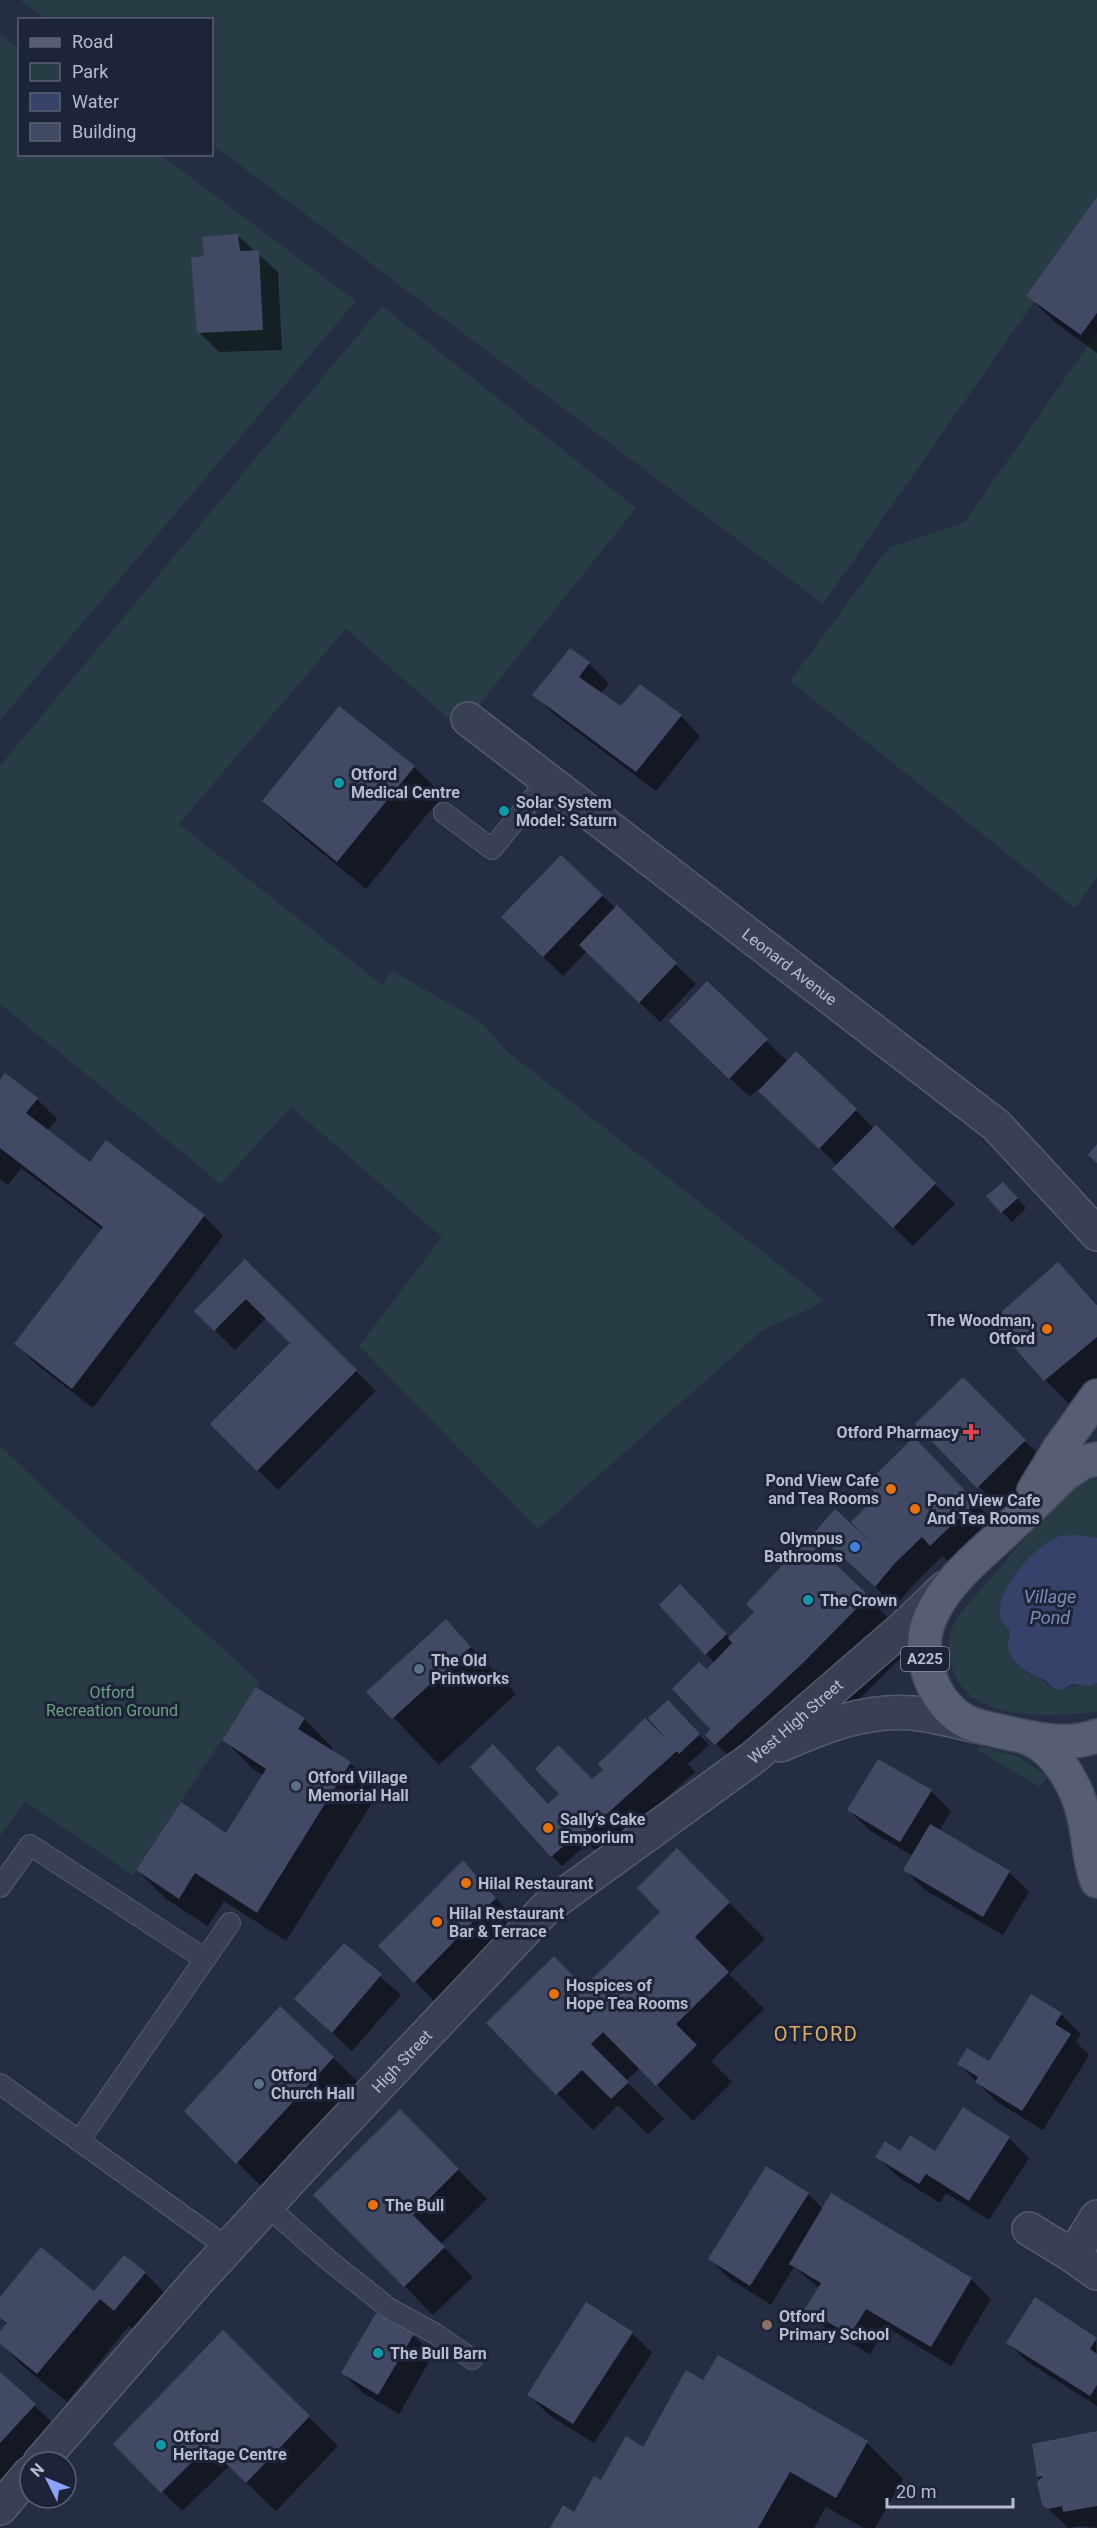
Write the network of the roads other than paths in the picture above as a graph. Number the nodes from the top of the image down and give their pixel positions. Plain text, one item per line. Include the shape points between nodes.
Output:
1 (468, 719) dead end
2 (547, 781) junction
3 (444, 813) dead end
4 (1097, 1234) edge
5 (1097, 1396) edge
6 (1097, 1459) edge
7 (1010, 1527) junction
8 (955, 1579) junction
9 (976, 1726) junction
10 (1018, 1736) junction
11 (1097, 1736) edge
12 (754, 1757) junction
13 (1097, 1881) edge
14 (0, 1887) edge
15 (230, 1923) dead end
16 (205, 1959) junction
17 (0, 2084) edge
18 (79, 2141) junction
19 (267, 2206) junction
20 (1097, 2217) edge
21 (1029, 2229) dead end
22 (228, 2248) junction
23 (1085, 2264) edge
24 (472, 2359) dead end
25 (51, 2450) edge
26 (18, 2487) edge
27 (0, 2508) edge

1 - 2 street, Leonard Avenue
2 - 3 lane via 492,849
2 - 4 street, Leonard Avenue via 996,1125
5 - 7 main road, A225
6 - 7 main road, A225 via 1083,1462 1065,1474
7 - 8 main road, A225
8 - 9 main road, A225 via 929,1619 925,1658 941,1698 960,1718
8 - 12 street, West High Street
9 - 10 main road, A225
9 - 12 street, West High Street via 910,1713 869,1714 836,1723
10 - 11 main road, A225 via 1054,1742
10 - 13 main road, A225 via 1047,1748 1063,1769 1084,1815
12 - 19 street, High Street via 546,1908
14 - 16 lane via 30,1845
15 - 16 lane
16 - 18 lane
17 - 18 lane
18 - 22 lane
19 - 22 street, High Street
19 - 24 lane via 390,2309
20 - 23 street
21 - 23 street
22 - 25 street, High Street
26 - 27 street

